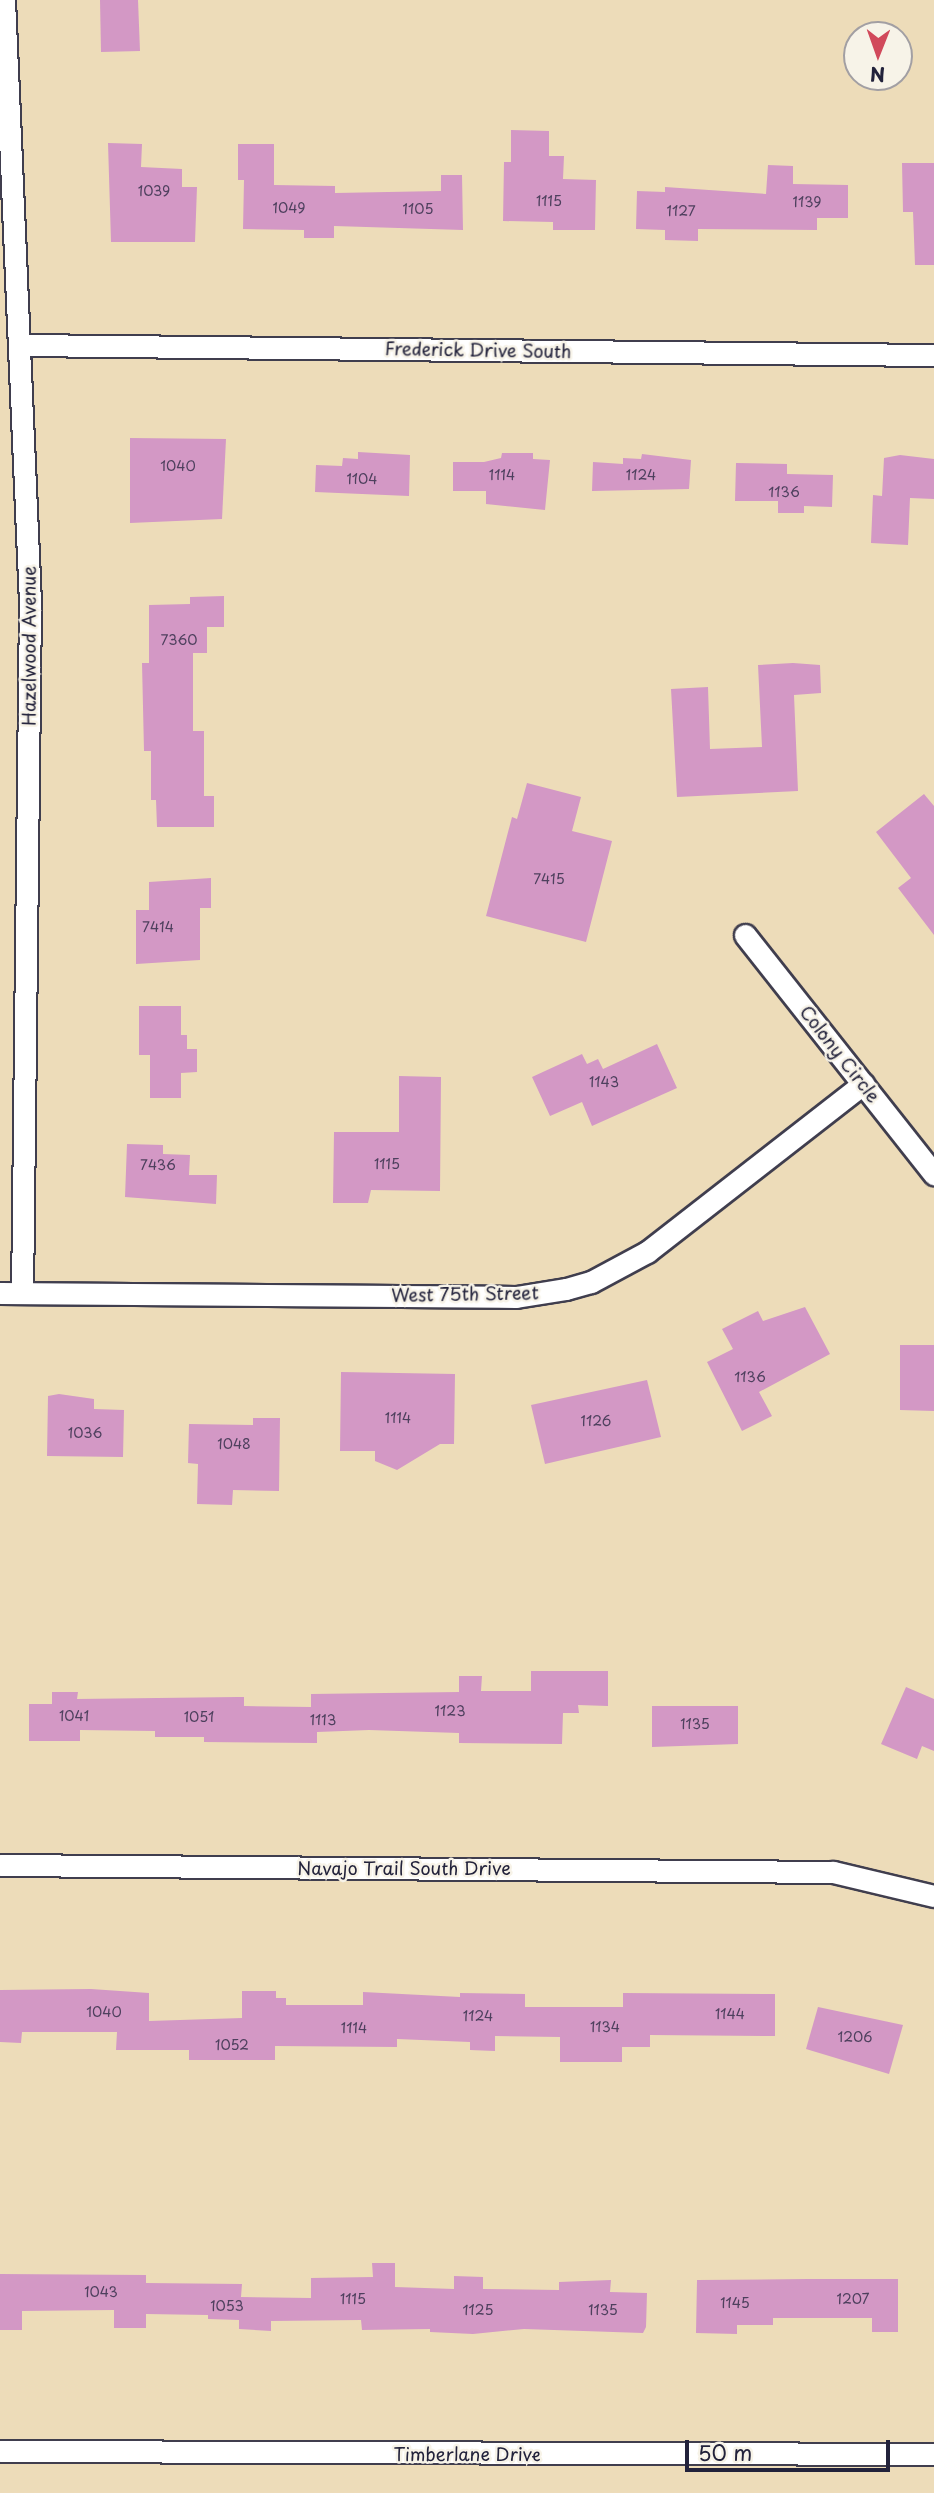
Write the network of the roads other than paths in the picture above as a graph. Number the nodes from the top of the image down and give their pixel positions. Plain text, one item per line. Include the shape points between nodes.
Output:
1 (4, 0) edge
2 (14, 339) edge
3 (934, 355) edge
4 (745, 935) dead end
5 (863, 1084) junction
6 (934, 1174) edge
7 (0, 1293) edge
8 (22, 1293) junction
9 (0, 1865) edge
10 (934, 1896) edge
11 (0, 2451) edge
12 (934, 2454) edge

1 - 2 street, Hazelwood Avenue
2 - 3 street, Frederick Drive South
2 - 8 street, Hazelwood Avenue via 30,603
4 - 5 street, Colony Circle
5 - 6 street, Colony Circle
5 - 8 street, West 75th Street via 647,1252 566,1289 516,1297
7 - 8 street, West 75th Street
9 - 10 street, Navajo Trail South Drive via 807,1871 895,1884
11 - 12 street, Timberlane Drive

